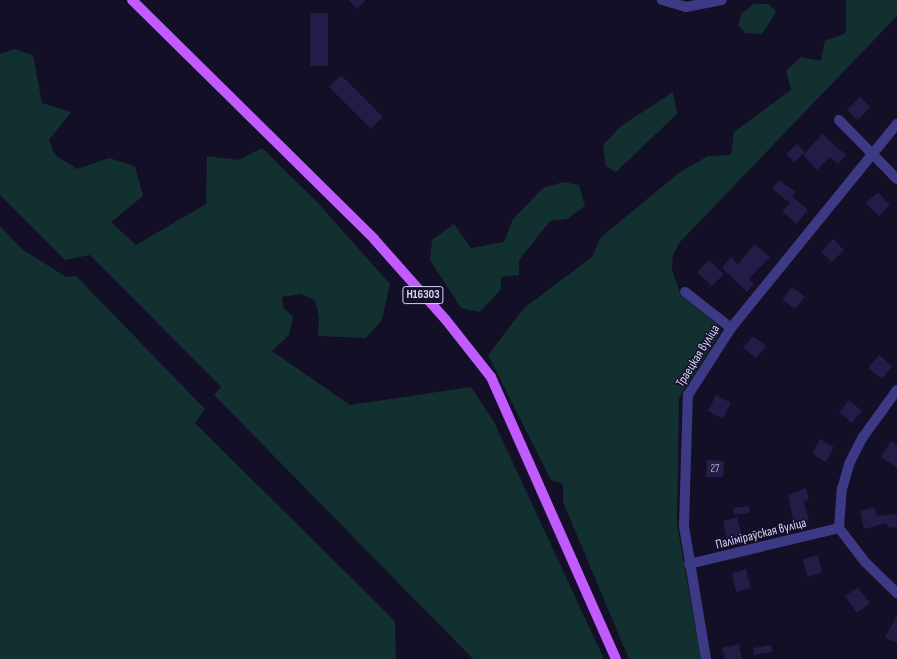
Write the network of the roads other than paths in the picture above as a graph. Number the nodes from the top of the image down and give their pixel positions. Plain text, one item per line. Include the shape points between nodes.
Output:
1 (132, 0) edge
2 (662, 0) edge
3 (721, 0) edge
4 (839, 120) dead end
5 (897, 124) edge
6 (872, 153) junction
7 (897, 179) edge
8 (685, 292) dead end
9 (732, 328) junction
10 (897, 390) edge
11 (839, 528) junction
12 (688, 564) junction
13 (897, 593) edge
14 (616, 659) edge
15 (706, 659) edge

1 - 14 main road, Н16303 via 374,239 446,320 491,377
2 - 3 street via 686,7
4 - 6 street
5 - 6 street, Траецкая вуліца
6 - 7 street
6 - 9 street, Траецкая вуліца
8 - 9 street
9 - 12 street, Траецкая вуліца via 686,404 684,526
10 - 11 street via 863,437 849,464 842,489
11 - 12 street, Паліміраўская вуліца
11 - 13 street via 865,562
12 - 15 street, Траецкая вуліца

